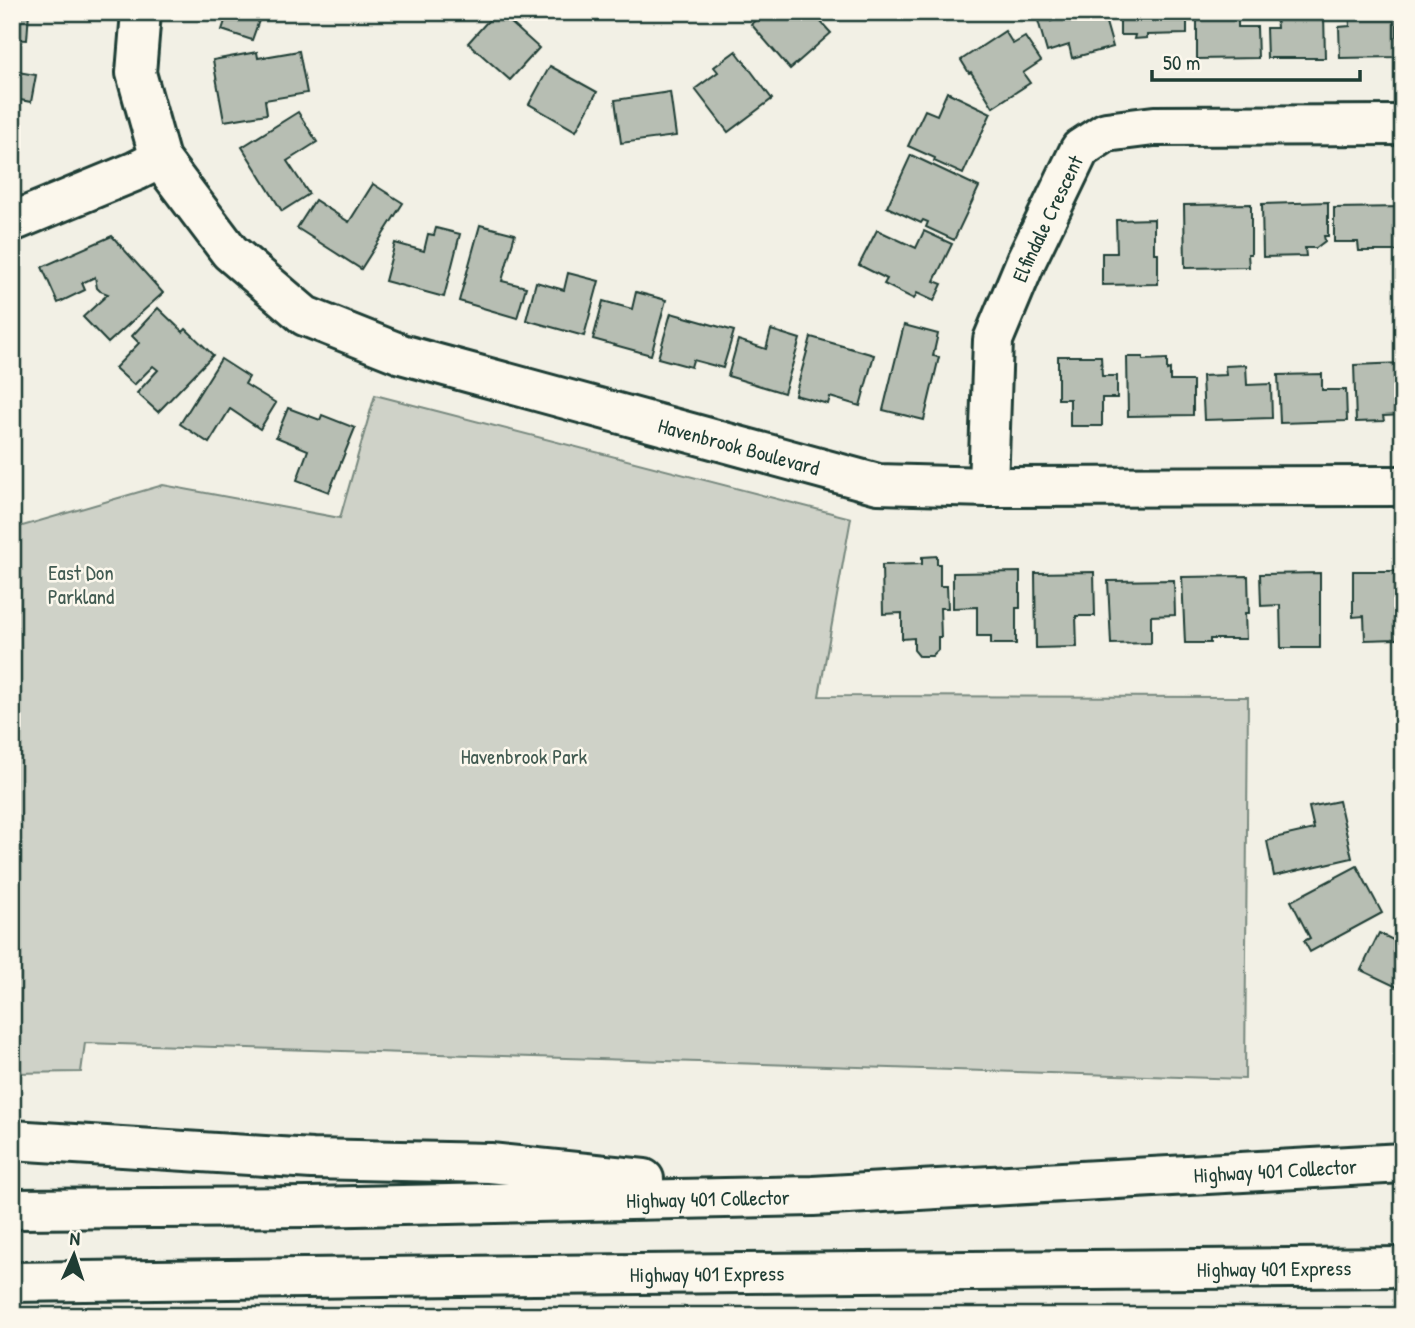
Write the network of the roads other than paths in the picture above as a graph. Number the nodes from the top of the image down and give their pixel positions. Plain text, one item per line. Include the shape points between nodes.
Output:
1 (141, 12) edge
2 (1403, 125) edge
3 (160, 159) junction
4 (12, 222) edge
5 (1403, 486) edge
6 (988, 487) junction
7 (12, 1140) edge
8 (1403, 1163) edge
9 (813, 1196) junction
10 (12, 1209) edge
11 (1403, 1267) edge
12 (12, 1282) edge

1 - 3 main road via 136,73
2 - 6 main road, Elfindale Crescent via 1154,126 1106,132 1080,149 993,340
3 - 4 main road
3 - 6 main road, Havenbrook Boulevard via 230,252 305,316 401,355 878,484
5 - 6 main road, Havenbrook Boulevard
7 - 9 main road via 312,1159 489,1163
8 - 9 main road, Highway 401 Collector
9 - 10 main road, Highway 401 Collector
11 - 12 main road, Highway 401 Express

